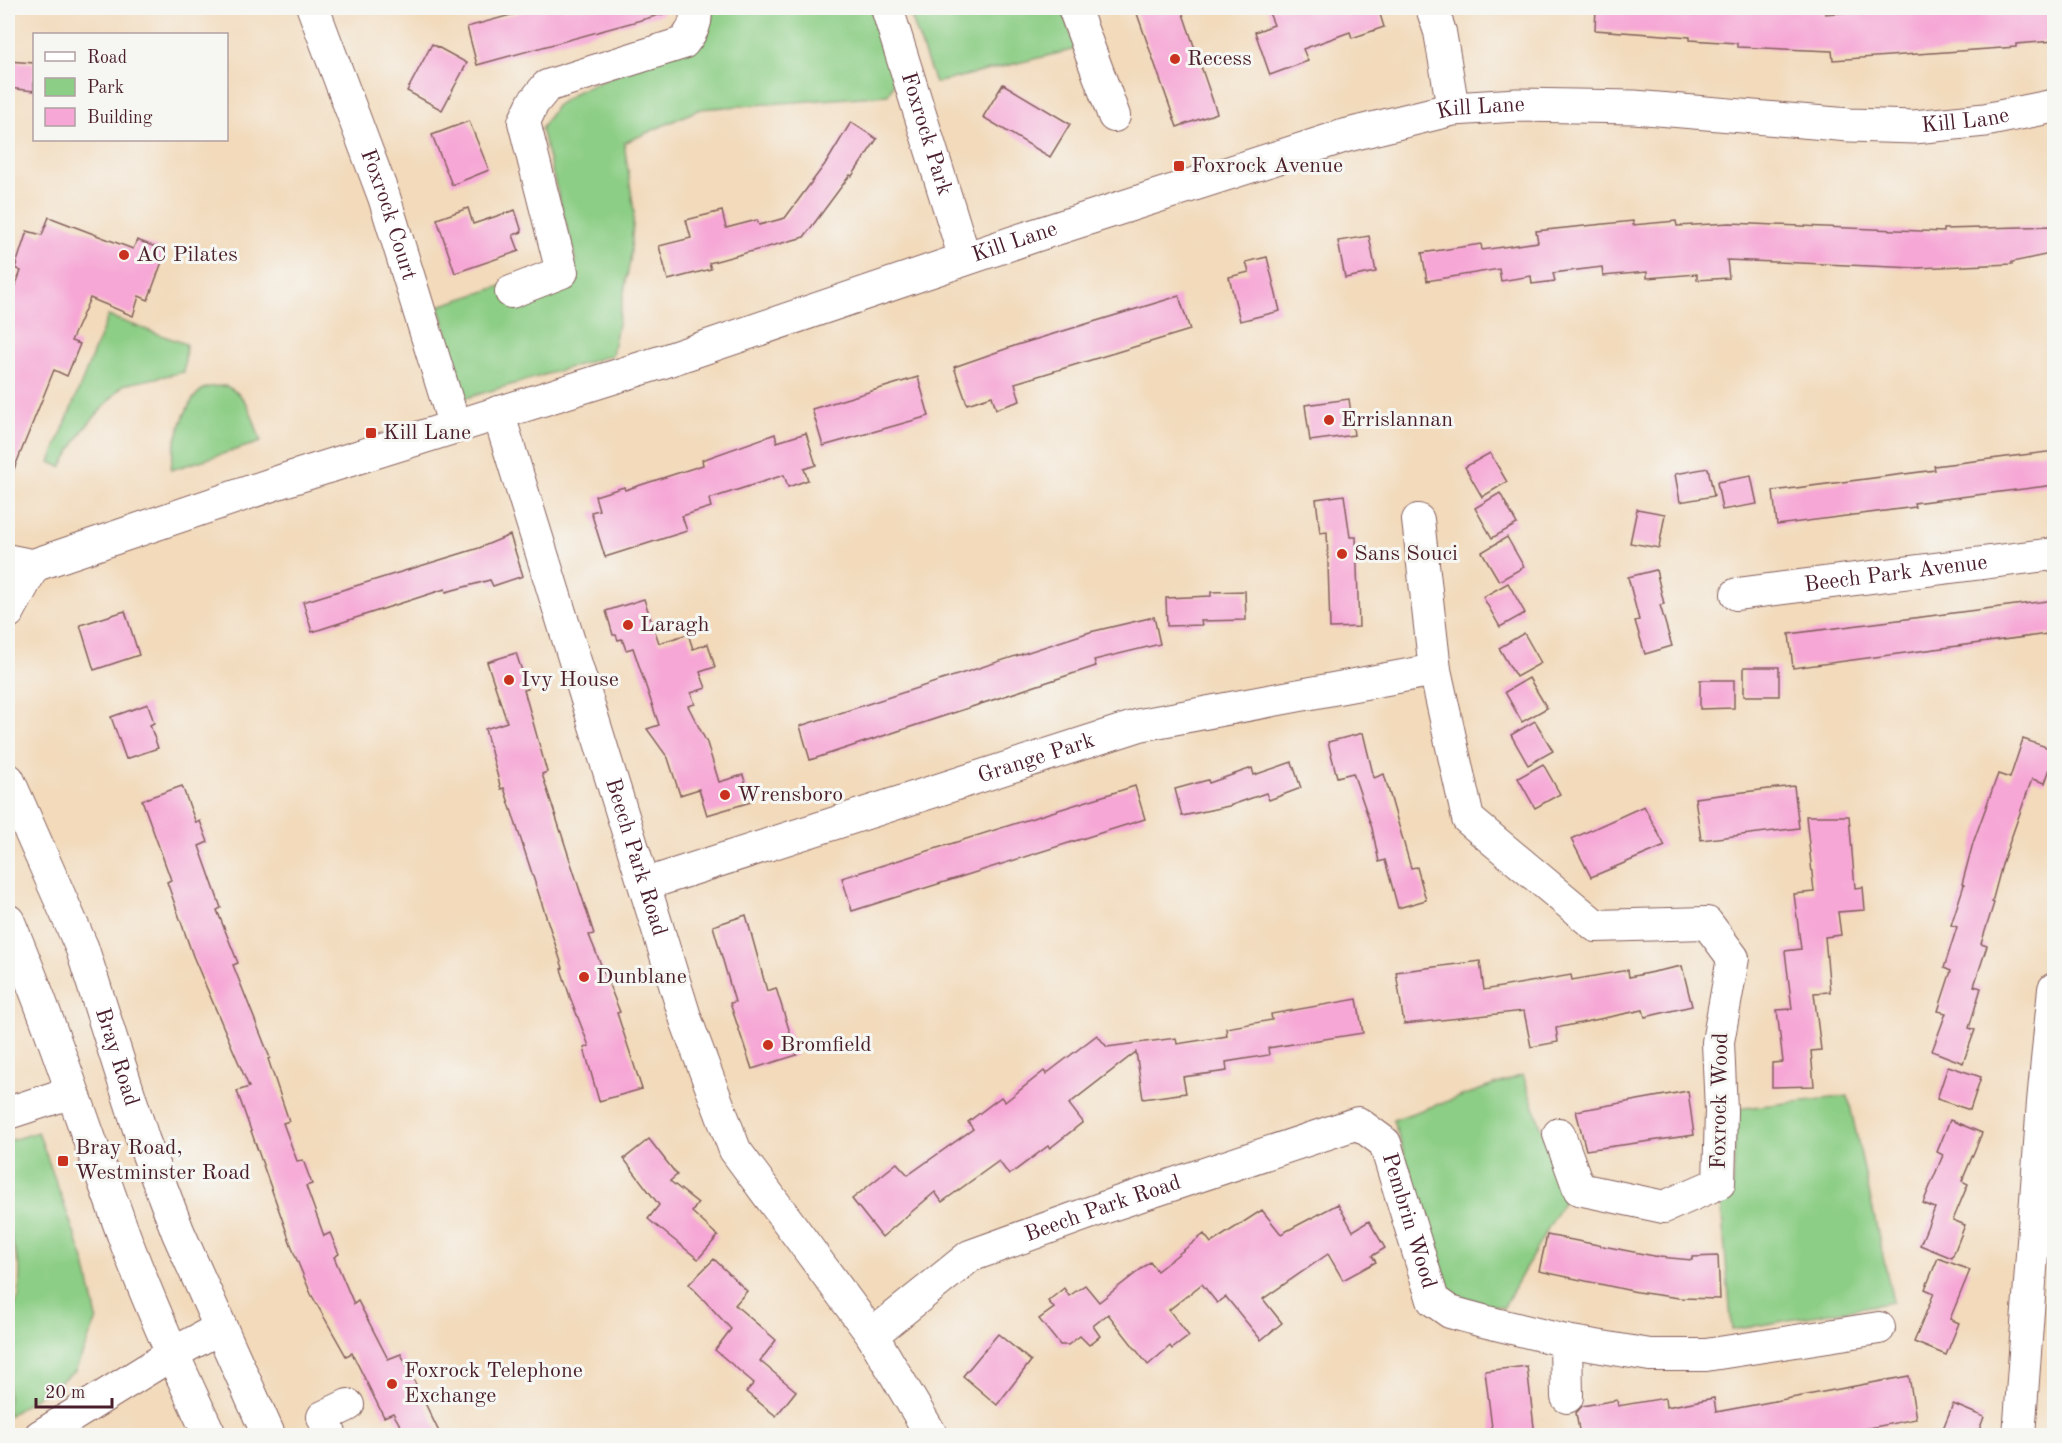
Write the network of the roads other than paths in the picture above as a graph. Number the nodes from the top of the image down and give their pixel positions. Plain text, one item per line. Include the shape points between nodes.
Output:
1 (313, 8) edge
2 (695, 8) edge
3 (887, 8) edge
4 (1074, 8) edge
5 (1432, 8) edge
6 (2055, 106) edge
7 (1453, 108) junction
8 (1114, 116) dead end
9 (966, 259) junction
10 (512, 292) dead end
11 (498, 412) junction
12 (455, 427) junction
13 (1418, 520) dead end
14 (2055, 554) edge
15 (16, 567) edge
16 (1737, 594) dead end
17 (8, 612) edge
18 (1435, 670) junction
19 (8, 780) edge
20 (646, 884) junction
21 (8, 921) edge
22 (2055, 989) edge
23 (72, 1092) junction
24 (8, 1113) edge
25 (1358, 1123) joint
26 (1559, 1134) dead end
27 (220, 1328) junction
28 (1879, 1328) dead end
29 (872, 1335) junction
30 (1566, 1341) junction
31 (172, 1354) junction
32 (1567, 1397) dead end
33 (348, 1405) dead end
34 (40, 1436) edge
35 (210, 1436) edge
36 (269, 1436) edge
37 (331, 1436) edge
38 (932, 1436) edge
39 (2019, 1436) edge

1 - 12 street, Foxrock Court via 384,197
2 - 10 street via 697,18 683,44 547,86 533,103 524,122 562,272
3 - 9 street, Foxrock Park
4 - 8 street
5 - 7 street
6 - 7 main road, Kill Lane via 1985,120 1914,127 1634,107
7 - 9 main road, Kill Lane via 1344,136
9 - 11 main road, Kill Lane via 665,361
11 - 12 main road, Kill Lane
11 - 20 street, Beech Park Road via 593,725
12 - 15 main road, Kill Lane
13 - 18 street
14 - 16 street, Beech Park Avenue
15 - 17 main road
18 - 20 street, Grange Park via 1140,725
18 - 26 street, Foxrock Wood via 1468,819 1596,926 1707,923 1733,958 1718,1042 1719,1183 1664,1207 1579,1189
19 - 27 main road, Bray Road via 82,948 143,1140
20 - 29 street, Beech Park Road via 686,1020 735,1150
21 - 23 main road
22 - 39 street
23 - 24 street
23 - 31 main road
25 - 29 street, Beech Park Road via 970,1256
25 - 30 street, Pembrin Wood via 1386,1143 1433,1300 1450,1312
27 - 31 street
27 - 36 main road, Bray Road
28 - 30 street, Pembrin Wood via 1706,1356 1650,1355
29 - 38 street, Beech Park Road
30 - 32 street
31 - 34 street
31 - 35 main road
33 - 37 street via 323,1417

